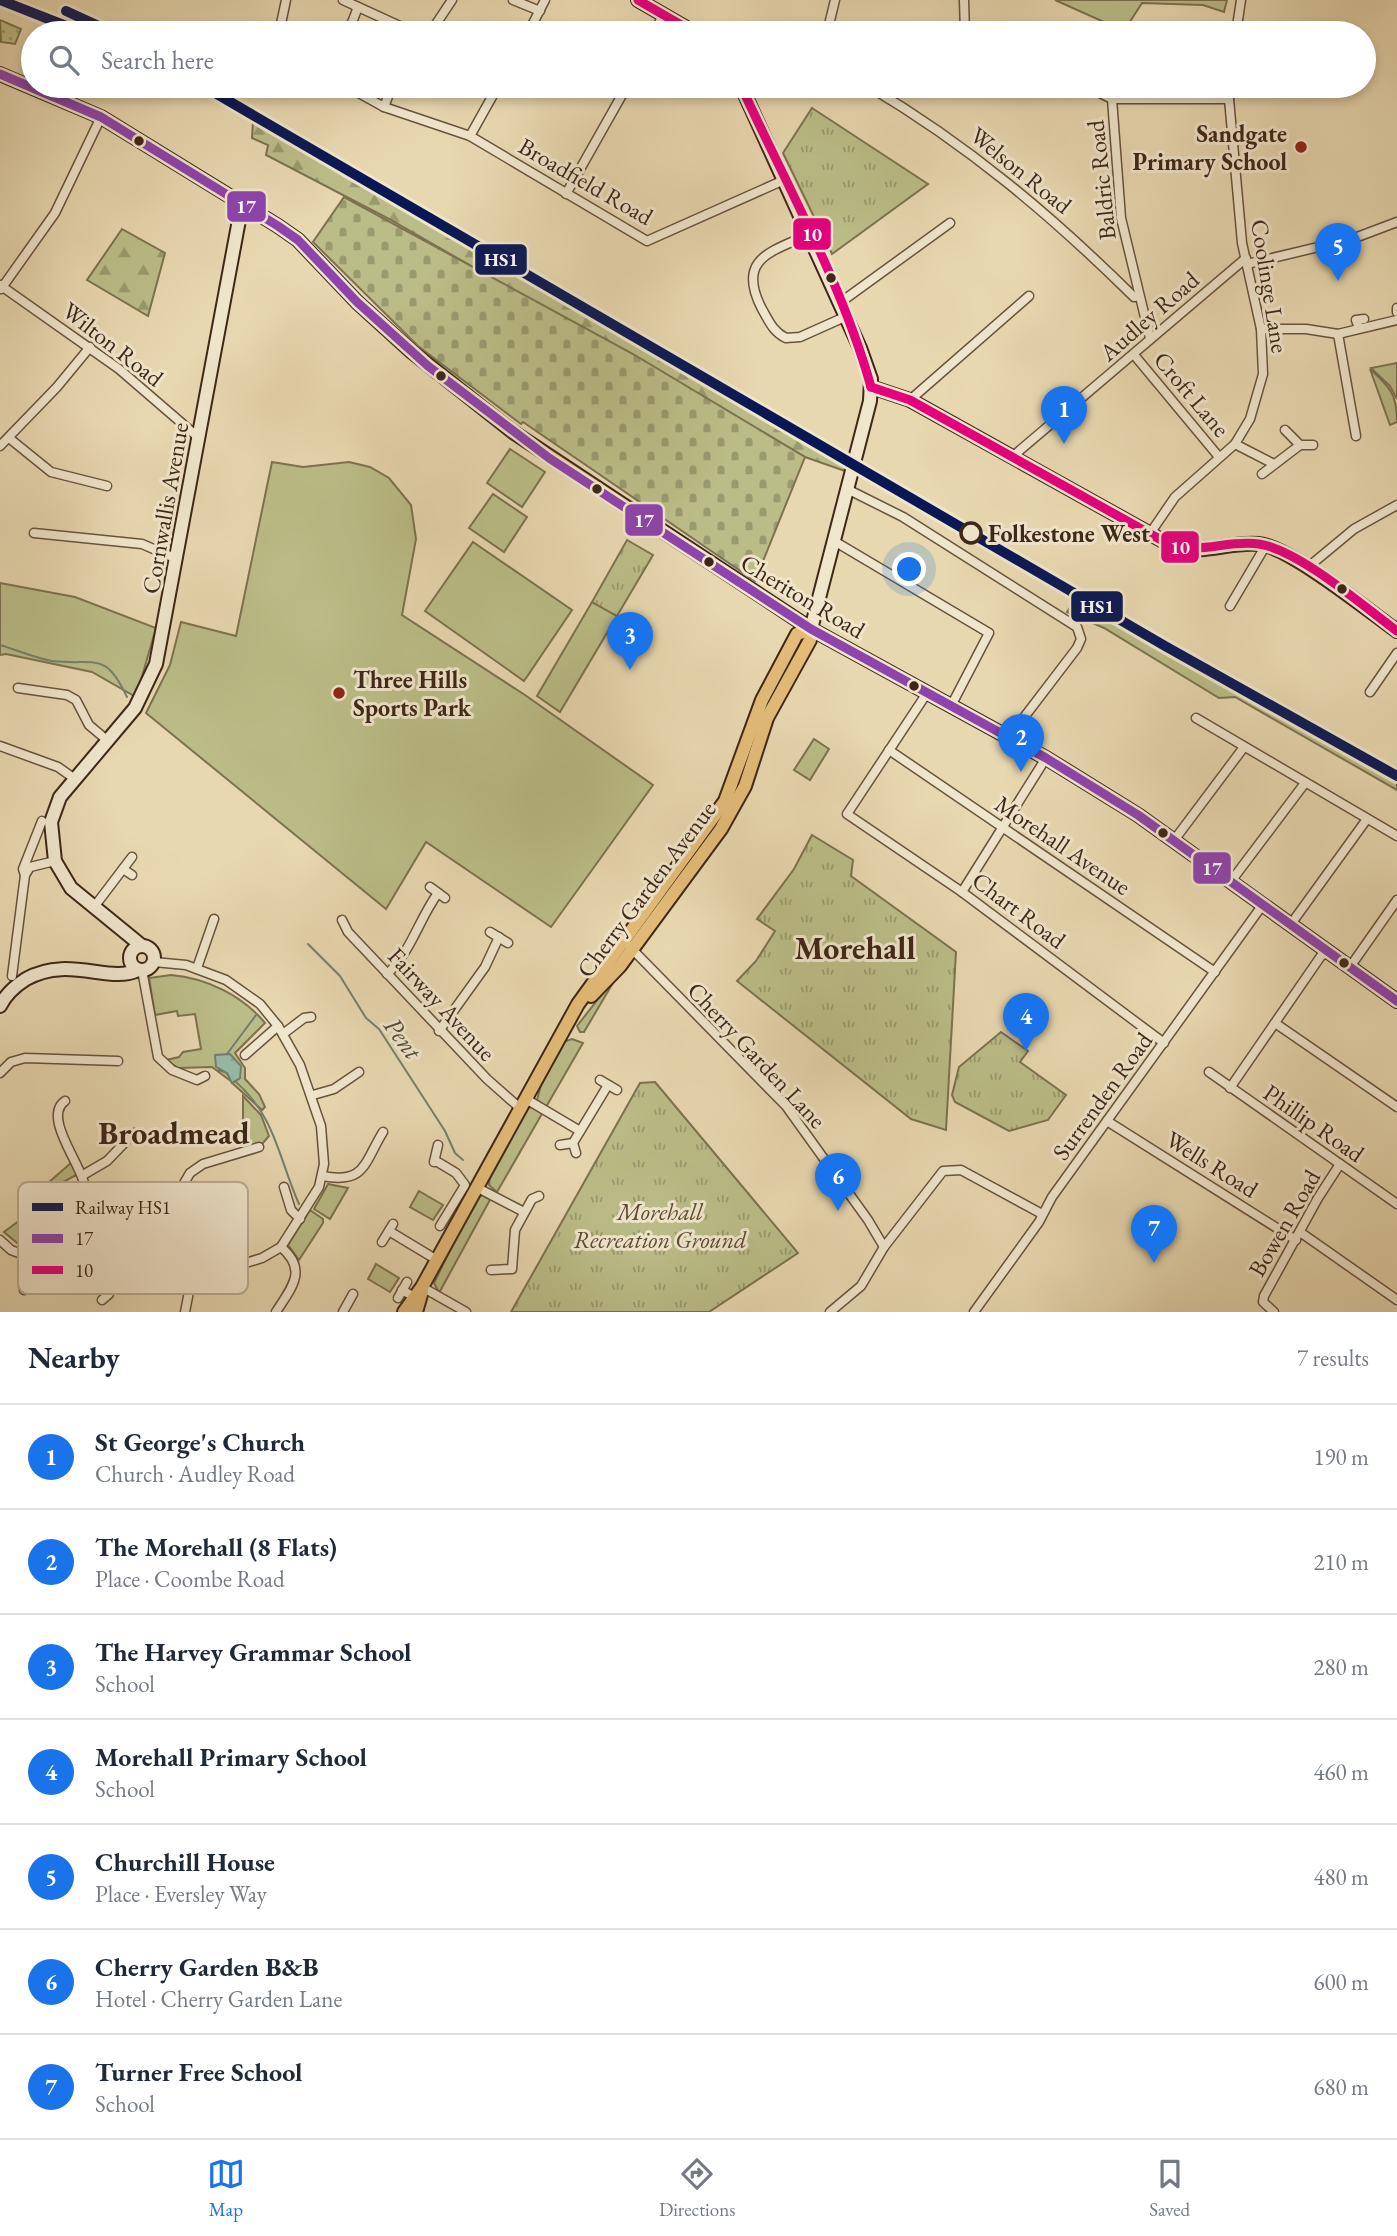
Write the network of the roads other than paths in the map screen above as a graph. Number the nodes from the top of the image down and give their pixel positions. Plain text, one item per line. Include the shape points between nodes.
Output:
1 (286, 0) edge
2 (343, 0) edge
3 (452, 0) edge
4 (513, 0) edge
5 (545, 0) edge
6 (641, 0) edge
7 (835, 0) edge
8 (964, 0) edge
9 (1241, 0) edge
10 (358, 6) junction
11 (540, 11) junction
12 (664, 13) junction
13 (282, 21) edge
14 (352, 21) edge
15 (390, 21) edge
16 (438, 21) edge
17 (535, 21) edge
18 (660, 21) edge
19 (676, 21) edge
20 (830, 21) edge
21 (965, 21) edge
22 (1238, 21) edge
23 (1, 77) edge
24 (21, 85) edge
25 (54, 98) edge
26 (368, 98) edge
27 (387, 98) edge
28 (491, 98) edge
29 (620, 98) edge
30 (746, 98) edge
31 (889, 98) edge
32 (1112, 99) joint
33 (1229, 99) joint
34 (384, 107) junction
35 (101, 117) junction
36 (470, 136) junction
37 (784, 180) junction
38 (566, 194) junction
39 (242, 204) junction
40 (1397, 222) edge
41 (950, 223) dead end
42 (810, 234) junction
43 (1247, 261) junction
44 (1, 287) edge
45 (1029, 296) dead end
46 (1139, 296) junction
47 (841, 302) junction
48 (847, 316) junction
49 (1364, 318) dead end
50 (1397, 320) edge
51 (1261, 328) junction
52 (1359, 328) junction
53 (1338, 334) junction
54 (1150, 338) junction
55 (90, 347) junction
56 (1135, 356) junction
57 (871, 387) junction
58 (910, 400) junction
59 (1285, 430) dead end
60 (1356, 436) dead end
61 (9, 438) junction
62 (199, 438) junction
63 (1235, 444) junction
64 (1300, 445) junction
65 (1313, 445) dead end
66 (0, 446) edge
67 (1012, 457) junction
68 (1219, 457) junction
69 (1274, 464) junction
70 (1262, 474) dead end
71 (107, 486) dead end
72 (847, 489) junction
73 (1397, 505) edge
74 (34, 533) dead end
75 (1149, 535) junction
76 (834, 541) junction
77 (1266, 545) junction
78 (177, 559) junction
79 (1307, 568) junction
80 (1230, 607) dead end
81 (811, 629) junction
82 (1397, 631) edge
83 (1397, 653) edge
84 (19, 688) dead end
85 (1370, 692) dead end
86 (927, 693) junction
87 (951, 706) junction
88 (1196, 718) dead end
89 (1009, 737) junction
90 (108, 741) junction
91 (0, 746) edge
92 (1244, 747) junction
93 (889, 750) junction
94 (1046, 758) junction
95 (75, 779) junction
96 (1305, 783) junction
97 (1367, 819) junction
98 (42, 821) dead end
99 (1003, 828) junction
100 (1397, 836) edge
101 (1175, 839) junction
102 (132, 857) dead end
103 (55, 861) junction
104 (123, 869) junction
105 (25, 875) junction
106 (132, 875) dead end
107 (1232, 880) junction
108 (962, 892) junction
109 (438, 893) dead end
110 (1397, 900) edge
111 (1264, 903) junction
112 (94, 907) junction
113 (214, 919) dead end
114 (342, 920) dead end
115 (1291, 924) junction
116 (490, 932) dead end
117 (499, 937) junction
118 (642, 937) junction
119 (508, 943) dead end
120 (628, 946) junction
121 (1329, 952) junction
122 (136, 956) junction
123 (643, 961) junction
124 (154, 962) junction
125 (622, 962) junction
126 (14, 964) junction
127 (23, 966) dead end
128 (1350, 967) junction
129 (197, 968) junction
130 (1215, 972) junction
131 (387, 974) junction
132 (12, 976) dead end
133 (1394, 999) edge
134 (0, 1006) edge
135 (576, 1012) junction
136 (312, 1017) dead end
137 (1275, 1023) junction
138 (278, 1026) junction
139 (439, 1031) junction
140 (284, 1034) junction
141 (1164, 1043) junction
142 (245, 1055) dead end
143 (118, 1061) dead end
144 (359, 1072) dead end
145 (1209, 1072) dead end
146 (0, 1073) edge
147 (205, 1076) dead end
148 (1230, 1088) junction
149 (617, 1090) dead end
150 (313, 1096) junction
151 (65, 1101) dead end
152 (523, 1104) junction
153 (1397, 1107) edge
154 (1107, 1121) junction
155 (580, 1131) junction
156 (383, 1132) dead end
157 (134, 1133) dead end
158 (573, 1143) junction
159 (438, 1144) dead end
160 (560, 1145) dead end
161 (259, 1146) dead end
162 (576, 1153) dead end
163 (1340, 1164) junction
164 (83, 1175) junction
165 (322, 1176) junction
166 (83, 1182) edge
167 (185, 1182) edge
168 (284, 1187) dead end
169 (476, 1187) junction
170 (540, 1196) dead end
171 (1397, 1204) edge
172 (524, 1212) junction
173 (1042, 1214) junction
174 (300, 1219) junction
175 (450, 1220) junction
176 (440, 1226) dead end
177 (1298, 1236) junction
178 (0, 1240) edge
179 (382, 1242) dead end
180 (281, 1247) junction
181 (884, 1247) junction
182 (18, 1253) edge
183 (437, 1260) junction
184 (248, 1262) edge
185 (491, 1270) dead end
186 (402, 1290) dead end
187 (109, 1294) edge
188 (188, 1294) edge
189 (353, 1294) dead end
190 (418, 1299) edge
191 (102, 1300) dead end
192 (1397, 1300) edge
193 (345, 1309) edge
194 (185, 1312) edge
195 (276, 1312) edge
196 (357, 1312) edge
197 (404, 1312) edge
198 (466, 1312) edge
199 (830, 1312) edge
200 (974, 1312) edge
201 (1275, 1312) edge

1 - 13 street
2 - 10 street
3 - 16 street
4 - 11 street
5 - 11 street
6 - 12 street
7 - 20 street
8 - 21 street
9 - 22 street
10 - 14 street
10 - 15 street
11 - 17 street
12 - 18 street
12 - 19 street
23 - 24 main road, Cheriton Road
25 - 35 main road, Cheriton Road
26 - 34 street, Broadfield Road
27 - 34 street
28 - 36 street
29 - 38 street
30 - 37 street
31 - 46 street, Welson Road via 993,168 1081,243 1134,297
32 - 33 street
32 - 46 street, Baldric Road via 1121,218
33 - 43 street, Coolinge Lane
34 - 36 street, Broadfield Road
35 - 39 main road, Cheriton Road
35 - 44 street via 55,213
36 - 38 street, Broadfield Road
37 - 38 street, Broadfield Road via 653,241
37 - 42 street
39 - 62 street, Cornwallis Avenue
39 - 81 main road, Cheriton Road via 298,240 388,330 513,432
40 - 43 street via 1352,239
41 - 47 street
42 - 47 street
42 - 48 street via 757,261 754,293 770,325 786,338 800,337
43 - 51 street, Coolinge Lane
43 - 54 street, Audley Road
44 - 55 street, Wilton Road
45 - 58 street
46 - 54 street, Baldric Road
47 - 48 street
48 - 57 street
49 - 52 street via 1356,320
50 - 52 street
51 - 53 street
51 - 63 street, Coolinge Lane via 1260,389
52 - 53 street
53 - 60 street
54 - 56 street, Audley Road
55 - 61 street
55 - 62 street, Wilton Road
56 - 67 street, Audley Road
56 - 68 street, Croft Lane
57 - 58 street
57 - 72 street
58 - 67 street
59 - 64 street
61 - 66 street
61 - 71 street via 51,472
62 - 78 street, Cornwallis Avenue
63 - 68 street, Coolinge Lane
63 - 69 street
64 - 65 street
64 - 69 street
67 - 75 street
68 - 75 street, Coolinge Lane via 1175,497
69 - 70 street
72 - 76 street
72 - 89 street via 903,517 1077,627 1081,639 1077,648
73 - 79 street via 1354,529
74 - 78 street via 48,540 142,544
75 - 77 street via 1190,550
76 - 81 street
76 - 87 street via 992,635
77 - 79 street
77 - 80 street
78 - 90 street, Cornwallis Avenue via 150,681
79 - 82 street
81 - 86 street, Cheriton Road
81 - 118 main road, Cherry Garden Avenue via 810,640 767,718 735,807
81 - 120 main road, Cherry Garden Avenue via 797,634 766,692 725,801
83 - 85 street
84 - 90 street via 67,695 76,701 89,725
86 - 87 street, Cheriton Road
86 - 93 street
87 - 89 street, Cheriton Road
88 - 92 street
89 - 94 street, Cheriton Road
90 - 95 street, Cornwallis Avenue
91 - 95 street via 58,766
92 - 96 street
92 - 101 street
93 - 99 street, Morehall Avenue
93 - 108 street, Chart Road via 847,814
94 - 99 street
94 - 101 street, Cheriton Road
95 - 103 street, Cornwallis Avenue via 56,803 51,822
96 - 97 street
96 - 107 street
97 - 100 street
97 - 115 street
98 - 105 street via 23,869
99 - 108 street
99 - 130 street, Morehall Avenue
101 - 107 street, Cheriton Road
102 - 104 street
103 - 105 street via 30,867
103 - 112 street via 71,888
104 - 106 street
104 - 112 street
105 - 126 street
107 - 111 street, Cheriton Road
108 - 141 street, Chart Road
109 - 131 street via 407,950
110 - 128 street
111 - 115 street, Cheriton Road
111 - 130 street, Surrenden Road
112 - 122 street
113 - 129 street via 204,927
114 - 131 street, Fairway Avenue
115 - 121 street, Cheriton Road
116 - 117 street
117 - 119 street
117 - 139 street via 485,967
118 - 120 main road, Cherry Garden Avenue
118 - 123 street
120 - 123 street, Cherry Garden Lane
120 - 125 main road, Cherry Garden Avenue
120 - 135 main road, Cherry Garden Avenue via 589,987
121 - 128 street, Cheriton Road
121 - 137 street via 1321,956
122 - 124 street
122 - 124 street via 152,951
122 - 134 street via 120,972 47,971 22,981
122 - 147 street via 161,1061 195,1079
123 - 125 street
123 - 181 street, Cherry Garden Lane via 786,1107
124 - 129 street
125 - 135 main road, Cherry Garden Avenue
126 - 127 street
126 - 132 street
128 - 133 street, Cheriton Road
129 - 138 street via 251,996
130 - 141 street, Surrenden Road
131 - 139 street, Fairway Avenue
135 - 152 main road, Cherry Garden Avenue
136 - 140 street
137 - 148 street
137 - 153 street
138 - 140 street
138 - 142 street
139 - 152 street, Fairway Avenue
140 - 150 street
141 - 154 street, Surrenden Road
143 - 146 street via 25,1059 11,1062
144 - 150 street
145 - 148 street, Phillip Road
148 - 163 street, Phillip Road
149 - 155 street via 604,1082
150 - 165 street via 323,1139
151 - 164 street via 58,1108 58,1124
152 - 155 street, Fairway Avenue
152 - 169 main road, Cherry Garden Avenue
154 - 173 street, Surrenden Road
154 - 177 street, Wells Road
155 - 158 street
156 - 165 street via 372,1143 359,1173 350,1179
157 - 164 street via 107,1161
158 - 160 street
158 - 162 street
159 - 175 street via 433,1162 456,1173 465,1185
161 - 167 street via 242,1147 203,1164
163 - 171 street, Phillip Road
163 - 177 street, Bowen Road
164 - 166 street
165 - 174 street
168 - 174 street via 291,1210
169 - 172 street
169 - 175 main road, Cherry Garden Avenue
170 - 172 street via 532,1199
172 - 185 street via 515,1230 512,1273
173 - 181 street via 961,1170 950,1169 935,1181
173 - 200 street, Surrenden Road
174 - 180 street
175 - 176 street
175 - 183 main road, Cherry Garden Avenue
177 - 192 street, Wells Road
177 - 201 street, Bowen Road via 1262,1302
178 - 182 street
179 - 183 street via 391,1227
180 - 184 street
180 - 195 street via 295,1261 296,1270
181 - 199 street via 861,1286
183 - 190 main road, Cherry Garden Avenue
186 - 190 street
187 - 191 street
188 - 194 street
189 - 193 street
190 - 197 main road, Cherry Garden Avenue
190 - 198 street
193 - 196 street

